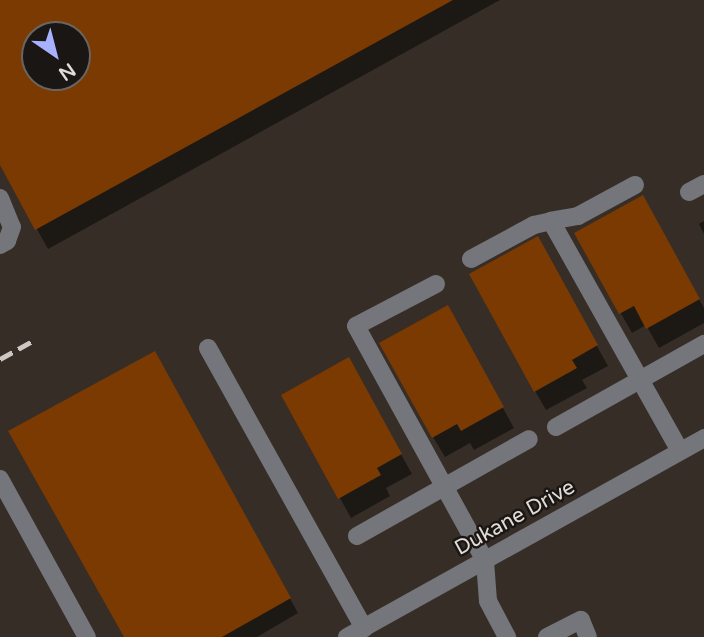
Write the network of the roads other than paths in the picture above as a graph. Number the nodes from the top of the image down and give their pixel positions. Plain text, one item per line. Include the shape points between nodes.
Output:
1 (635, 185) dead end
2 (0, 198) edge
3 (551, 221) junction
4 (0, 244) edge
5 (471, 259) dead end
6 (436, 284) dead end
7 (704, 344) edge
8 (208, 348) dead end
9 (640, 380) junction
10 (556, 428) dead end
11 (704, 438) edge
12 (529, 439) dead end
13 (680, 451) junction
14 (0, 479) edge
15 (444, 488) junction
16 (357, 536) dead end
17 (485, 561) junction
18 (364, 628) junction
19 (87, 637) edge
20 (347, 637) edge
21 (507, 637) edge
22 (547, 637) edge
23 (588, 637) edge

1 - 3 street via 578,216
2 - 4 street via 12,228 7,241
3 - 5 street via 534,225
3 - 9 street
6 - 15 street via 356,326
7 - 9 street
8 - 18 street
9 - 10 street
9 - 13 street
11 - 13 street, Dukane Drive
12 - 15 street
13 - 17 street, Dukane Drive
14 - 19 street
15 - 16 street
15 - 17 street
17 - 18 street, Dukane Drive
17 - 21 street via 488,601
18 - 20 street, Dukane Drive
22 - 23 street via 581,620

